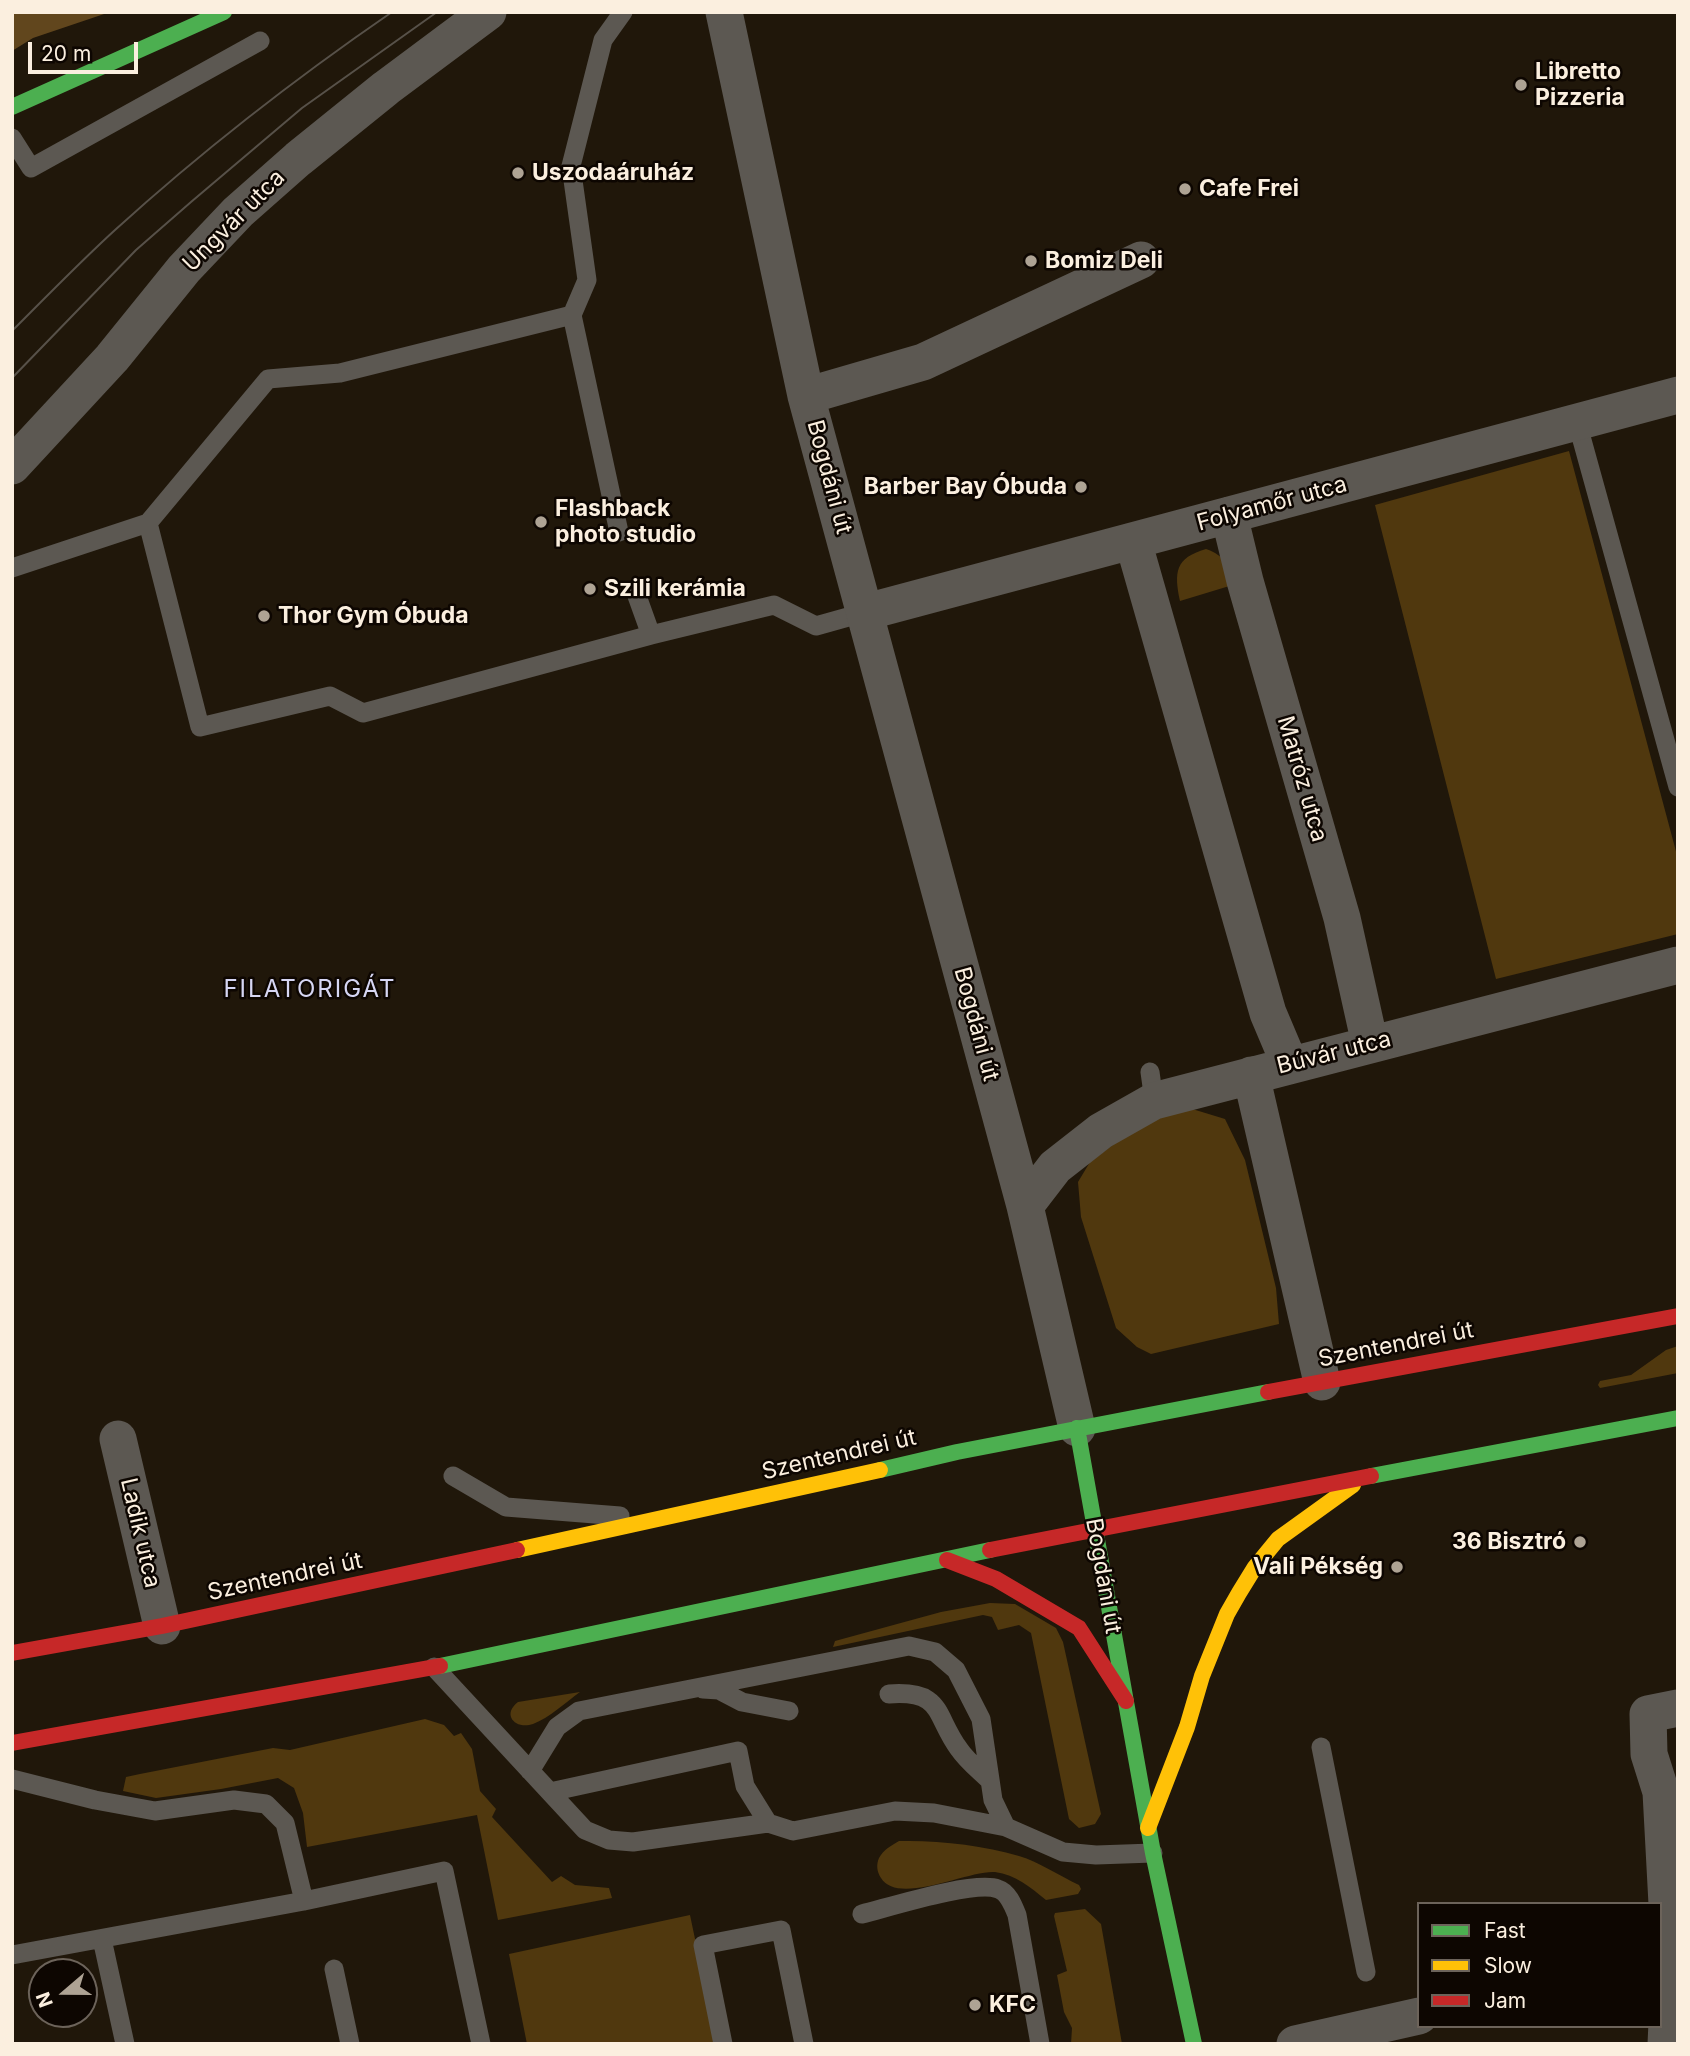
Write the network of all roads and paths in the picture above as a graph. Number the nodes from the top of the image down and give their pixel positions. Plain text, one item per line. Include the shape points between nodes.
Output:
1 (224, 12) edge
2 (488, 12) edge
3 (623, 12) edge
4 (724, 12) edge
5 (260, 41) dead end
6 (12, 107) edge
7 (12, 138) edge
8 (1141, 260) dead end
9 (572, 315) junction
10 (1678, 395) edge
11 (806, 396) junction
12 (1577, 422) junction
13 (12, 466) edge
14 (1229, 515) junction
15 (148, 523) junction
16 (619, 532) dead end
17 (1133, 541) junction
18 (12, 568) edge
19 (637, 596) dead end
20 (866, 612) junction
21 (651, 635) junction
22 (1678, 787) edge
23 (1678, 965) edge
24 (1370, 1044) junction
25 (1290, 1065) junction
26 (1251, 1075) junction
27 (1025, 1206) junction
28 (1678, 1316) edge
29 (1322, 1382) junction
30 (1678, 1418) edge
31 (1077, 1428) junction
32 (118, 1439) dead end
33 (453, 1476) dead end
34 (1362, 1479) junction
35 (663, 1519) junction
36 (1095, 1528) junction
37 (947, 1560) junction
38 (162, 1626) junction
39 (12, 1653) edge
40 (434, 1667) junction
41 (688, 1689) junction
42 (889, 1694) dead end
43 (1126, 1700) junction
44 (1678, 1708) edge
45 (789, 1711) dead end
46 (12, 1743) edge
47 (1321, 1747) dead end
48 (530, 1771) junction
49 (12, 1779) edge
50 (990, 1781) junction
51 (550, 1792) junction
52 (768, 1823) junction
53 (1006, 1827) junction
54 (1148, 1828) junction
55 (1153, 1853) junction
56 (304, 1901) junction
57 (862, 1914) dead end
58 (102, 1939) junction
59 (12, 1955) edge
60 (1669, 1961) edge
61 (334, 1969) dead end
62 (1366, 1972) dead end
63 (1417, 2016) edge
64 (125, 2044) edge
65 (350, 2044) edge
66 (481, 2044) edge
67 (723, 2044) edge
68 (804, 2044) edge
69 (1040, 2044) edge
70 (1194, 2044) edge
71 (1295, 2044) edge
72 (1666, 2044) edge

1 - 6 main road
2 - 13 street, Ungvár utca via 298,159 238,212
3 - 9 lane via 603,40 571,166 587,280
4 - 11 street, Bogdáni út
5 - 7 lane via 31,168
8 - 11 street via 923,362
9 - 15 lane via 340,373 268,379
9 - 16 lane
10 - 12 street, Folyamőr utca
11 - 20 street, Bogdáni út
12 - 14 street, Folyamőr utca
12 - 22 lane
14 - 17 street, Folyamőr utca
14 - 24 street, Matróz utca via 1342,918
15 - 18 lane
15 - 21 lane via 200,727 330,696 363,713
17 - 20 street, Folyamőr utca
17 - 25 street via 1268,1013
19 - 21 lane
20 - 21 lane via 816,626 774,605
20 - 27 street, Bogdáni út
23 - 24 street, Búvár utca
24 - 25 street, Búvár utca
25 - 26 street, Búvár utca
26 - 27 street, Búvár utca via 1152,1087 1055,1167
26 - 29 street
27 - 31 street, Bogdáni út
28 - 29 main road, Szentendrei út
29 - 31 main road, Szentendrei út
30 - 34 main road
31 - 35 main road, Szentendrei út
31 - 36 main road, Bogdáni út
32 - 38 street, Ladik utca
33 - 35 lane via 506,1507
34 - 36 main road
34 - 54 main road via 1278,1539 1239,1593 1202,1676
35 - 38 main road, Szentendrei út
36 - 37 main road
36 - 43 main road, Bogdáni út
37 - 40 main road
37 - 43 main road via 996,1579 1079,1628
38 - 39 main road, Szentendrei út
40 - 46 main road
40 - 48 lane
41 - 45 lane via 719,1690 742,1702
41 - 48 lane via 579,1711 557,1727
41 - 50 lane via 909,1646 935,1652 956,1670 981,1719
42 - 50 lane via 908,1692 925,1697 940,1712 959,1749
43 - 54 main road, Bogdáni út
44 - 60 street via 1648,1714 1650,1754 1661,1793
47 - 62 lane
48 - 51 lane
49 - 56 lane via 155,1811 234,1800 267,1804 285,1823
50 - 53 lane
51 - 52 lane via 585,1830 608,1840 633,1842
51 - 52 lane via 738,1751 745,1786
52 - 53 lane via 793,1830 895,1811 934,1813
53 - 55 lane via 1063,1852
54 - 55 main road, Bogdáni út
55 - 70 main road, Bogdáni út
56 - 58 lane
56 - 66 lane via 444,1871
57 - 69 lane via 949,1892 986,1886 1000,1889 1017,1915
58 - 59 lane
58 - 64 lane
60 - 72 street
61 - 65 lane
63 - 71 street
67 - 68 lane via 703,1945 781,1930

